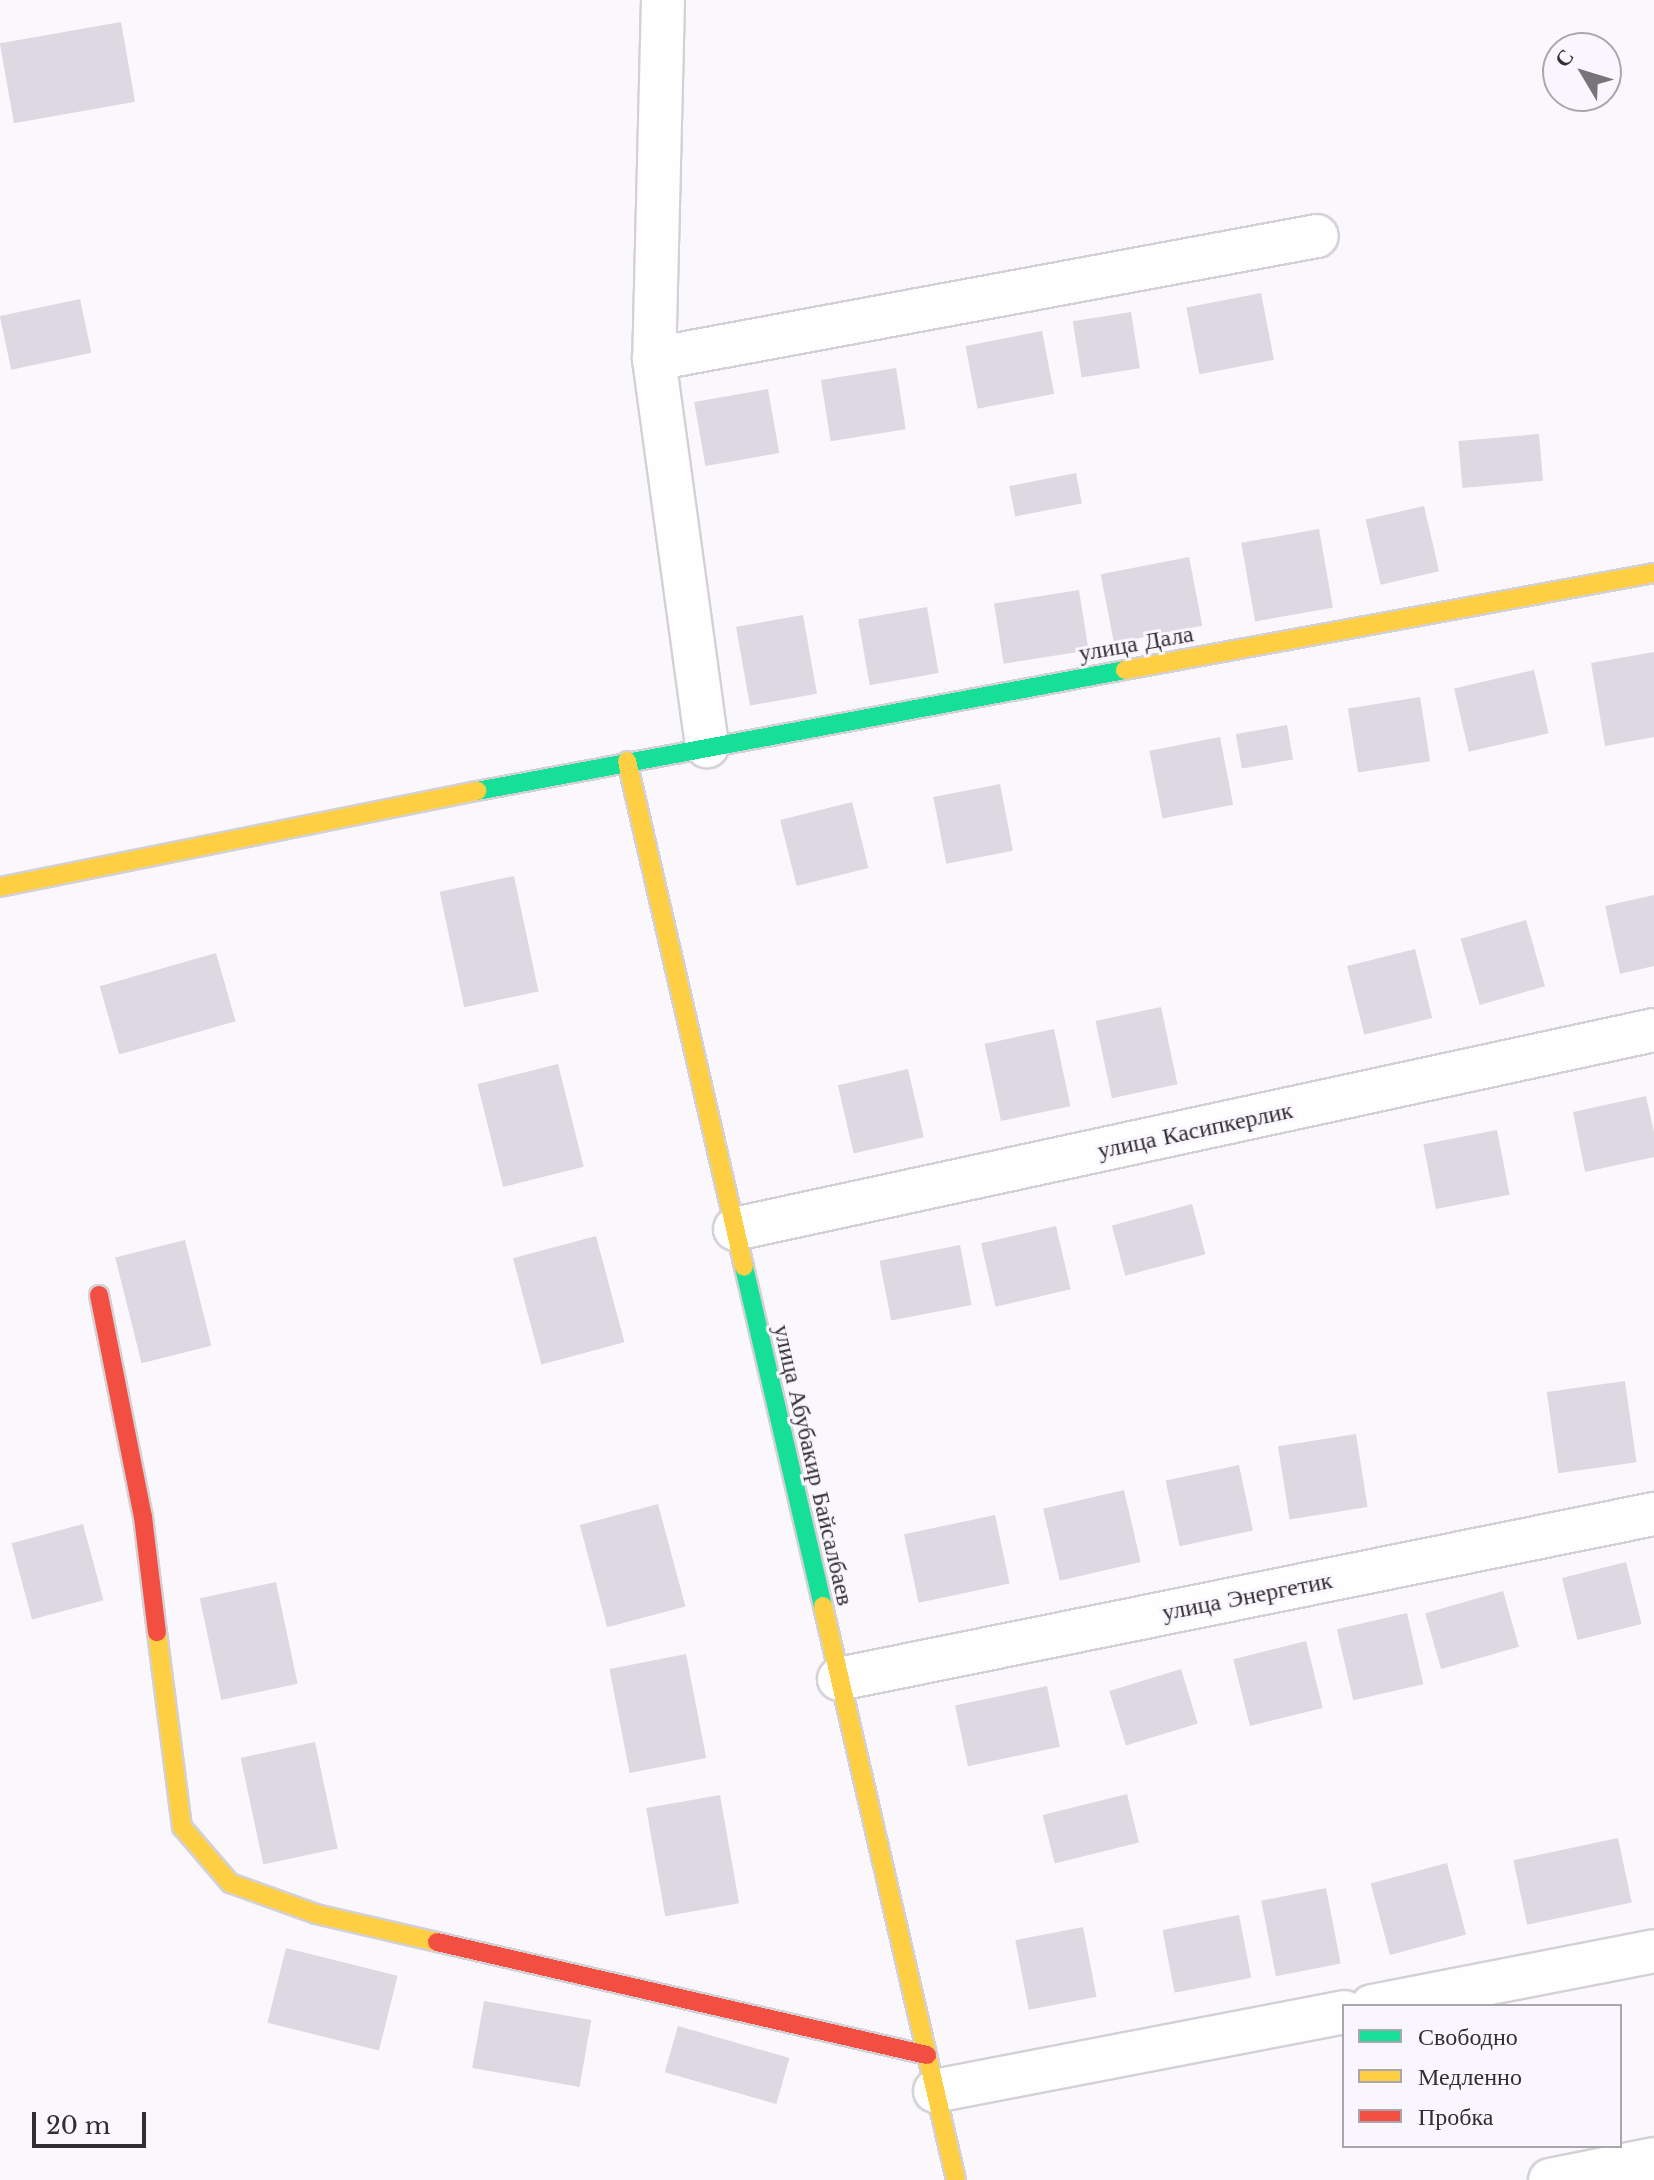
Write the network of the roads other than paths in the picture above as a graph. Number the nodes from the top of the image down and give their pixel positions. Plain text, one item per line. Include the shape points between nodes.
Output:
1 (663, 0) edge
2 (1317, 236) dead end
3 (654, 359) junction
4 (1654, 573) edge
5 (707, 746) junction
6 (627, 761) junction
7 (0, 887) edge
8 (1654, 1030) edge
9 (735, 1229) junction
10 (99, 1295) dead end
11 (1654, 1514) edge
12 (839, 1679) junction
13 (1654, 1951) edge
14 (1382, 2004) edge
15 (1342, 2012) edge
16 (931, 2073) junction
17 (1654, 2159) edge
18 (956, 2180) edge
19 (1550, 2180) edge

1 - 3 street
2 - 3 street
3 - 5 street
4 - 5 street, улица Дала
5 - 6 street, улица Дала
6 - 7 street, улица Дала
6 - 9 street, улица Абубакир Байсалбаев
8 - 9 street, улица Касипкерлик
9 - 12 street, улица Абубакир Байсалбаев
10 - 16 street via 143,1517 182,1827 230,1883 316,1914
11 - 12 street, улица Энергетик
12 - 16 street, улица Абубакир Байсалбаев
13 - 14 street
15 - 16 street
16 - 18 street, улица Абубакир Байсалбаев
17 - 19 street

